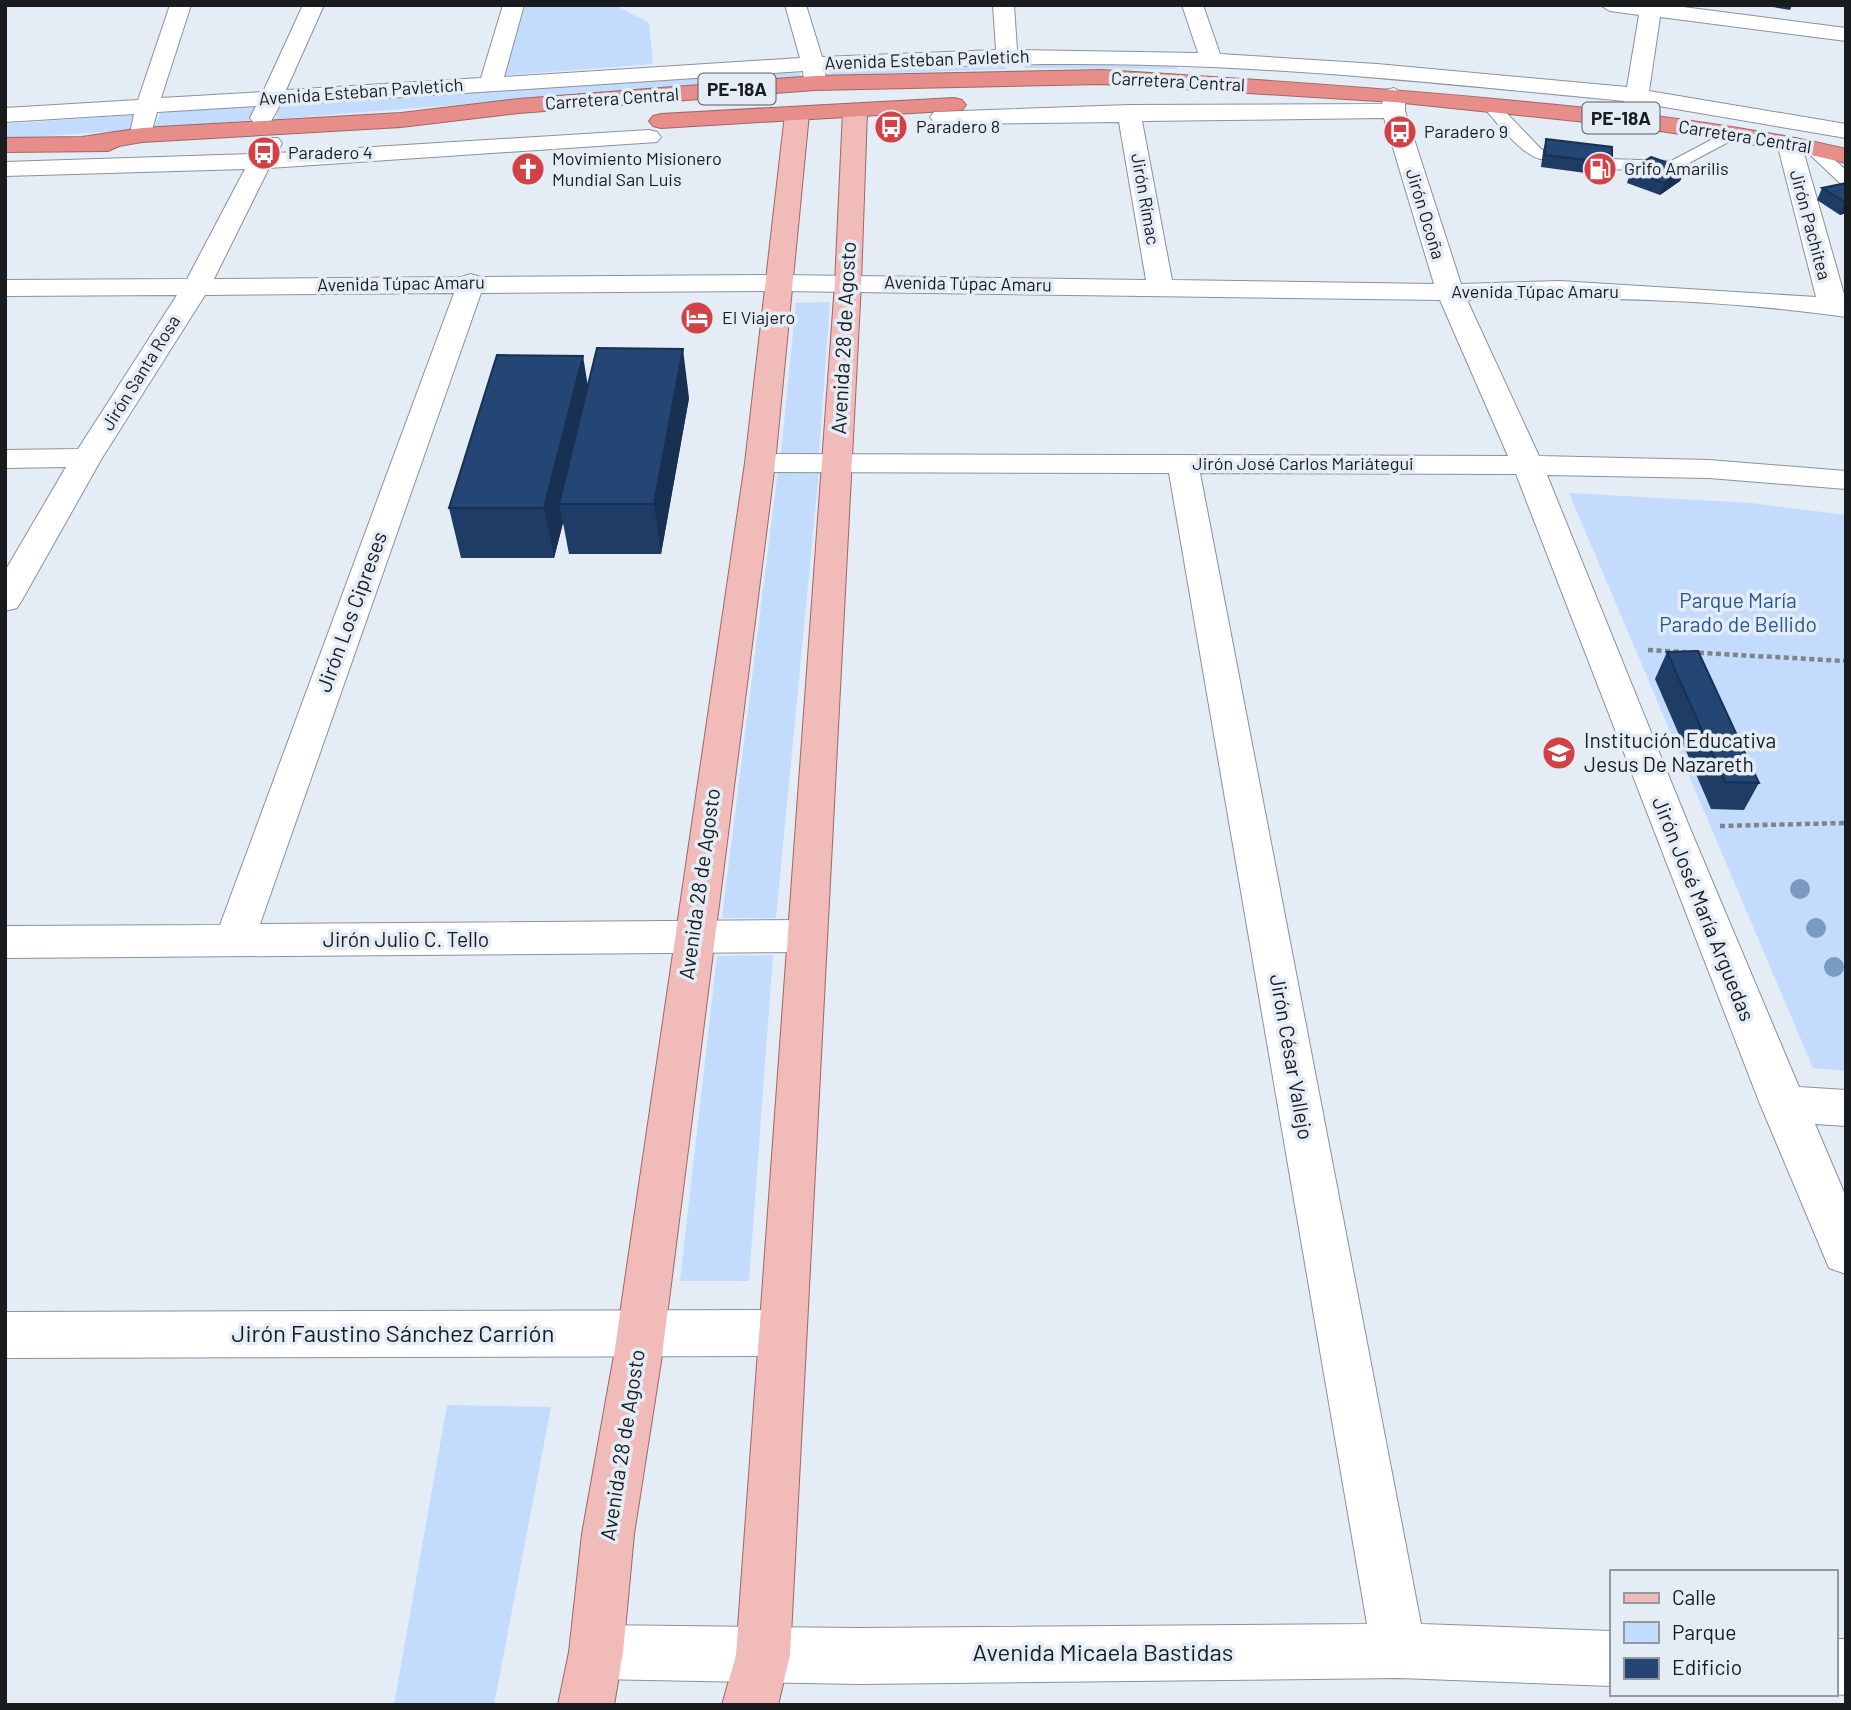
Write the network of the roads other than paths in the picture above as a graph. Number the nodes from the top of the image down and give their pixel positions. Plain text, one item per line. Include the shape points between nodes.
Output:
1 (181, 5) edge
2 (314, 5) edge
3 (514, 5) edge
4 (795, 5) edge
5 (1003, 5) edge
6 (1192, 5) edge
7 (1610, 5) edge
8 (1652, 8) edge
9 (1846, 35) edge
10 (1007, 55) junction
11 (1211, 60) junction
12 (491, 83) junction
13 (811, 90) junction
14 (1634, 95) junction
15 (271, 98) junction
16 (1393, 103) junction
17 (1490, 105) junction
18 (147, 106) junction
19 (855, 111) junction
20 (1129, 112) junction
21 (5, 115) edge
22 (942, 117) dead end
23 (1633, 120) junction
24 (1846, 131) edge
25 (142, 135) junction
26 (1730, 135) junction
27 (649, 137) dead end
28 (83, 144) junction
29 (263, 144) junction
30 (5, 145) edge
31 (1800, 145) junction
32 (1543, 156) edge
33 (1846, 156) edge
34 (1608, 163) edge
35 (5, 169) edge
36 (1846, 179) edge
37 (471, 282) junction
38 (781, 283) junction
39 (848, 283) junction
40 (1160, 286) junction
41 (196, 287) junction
42 (5, 288) edge
43 (1450, 292) junction
44 (1839, 308) edge
45 (87, 458) junction
46 (5, 459) edge
47 (760, 463) junction
48 (837, 463) junction
49 (1183, 464) junction
50 (1528, 466) junction
51 (1846, 480) edge
52 (5, 600) edge
53 (807, 936) junction
54 (692, 937) junction
55 (234, 941) junction
56 (5, 942) edge
57 (1782, 1104) junction
58 (1846, 1108) edge
59 (1846, 1254) edge
60 (641, 1333) junction
61 (782, 1333) junction
62 (5, 1335) edge
63 (1399, 1651) junction
64 (596, 1653) junction
65 (1610, 1659) edge
66 (757, 1680) edge
67 (586, 1705) edge
68 (724, 1705) edge

1 - 18 street
2 - 15 street, Jirón Santa Rosa
3 - 12 street
4 - 13 street
5 - 10 street
6 - 11 street
7 - 8 street
8 - 9 street
8 - 14 street
10 - 11 street, Avenida Esteban Pavletich
10 - 13 street, Avenida Esteban Pavletich
11 - 14 street, Avenida Esteban Pavletich
12 - 13 street, Avenida Esteban Pavletich
12 - 15 street, Avenida Esteban Pavletich
13 - 16 highway, Carretera Central / PE-18A via 1102,77
13 - 19 highway, Carretera Central / PE-18A
13 - 29 highway, Carretera Central / PE-18A
13 - 29 highway, Carretera Central / PE-18A via 470,124 401,120
13 - 38 main road, Avenida 28 de Agosto
14 - 23 street
14 - 24 street, Avenida Esteban Pavletich
15 - 18 street, Avenida Esteban Pavletich
15 - 29 street, Jirón Santa Rosa
16 - 17 highway, Carretera Central / PE-18A
16 - 19 highway, Carretera Central / PE-18A via 1266,95
16 - 20 street
16 - 43 street, Jirón Ocoña
17 - 23 highway, Carretera Central / PE-18A
17 - 32 lane
18 - 21 street, Avenida Esteban Pavletich
18 - 25 street
19 - 39 main road, Avenida 28 de Agosto
20 - 22 street
20 - 40 street, Jirón Rímac
23 - 26 highway, Carretera Central / PE-18A
25 - 28 highway, Carretera Central / PE-18A
25 - 29 highway, Carretera Central / PE-18A
26 - 31 highway, Carretera Central / PE-18A
26 - 34 lane via 1674,166
27 - 29 street
28 - 29 highway, Carretera Central / PE-18A
28 - 30 highway, Carretera Central / PE-18A
29 - 35 street
29 - 41 street, Jirón Santa Rosa
31 - 33 highway, Carretera Central / PE-18A
31 - 36 lane
31 - 44 street, Jirón Pachitea
37 - 38 street, Avenida Túpac Amaru
37 - 41 street, Avenida Túpac Amaru
37 - 55 street, Jirón Los Cipreses
38 - 39 street, Avenida Túpac Amaru
38 - 47 main road, Avenida 28 de Agosto
39 - 40 street, Avenida Túpac Amaru
39 - 48 main road, Avenida 28 de Agosto
40 - 43 street, Avenida Túpac Amaru
41 - 42 street, Avenida Túpac Amaru
41 - 45 street, Jirón Santa Rosa
43 - 44 street, Avenida Túpac Amaru via 1560,289 1790,301
43 - 50 street, Jirón José María Arguedas
45 - 46 street
45 - 52 street, Jirón Santa Rosa
47 - 48 street, Jirón José Carlos Mariátegui
47 - 54 main road, Avenida 28 de Agosto
48 - 49 street, Jirón José Carlos Mariátegui
48 - 53 main road, Avenida 28 de Agosto
49 - 50 street, Jirón José Carlos Mariátegui
49 - 63 street, Jirón César Vallejo
50 - 51 street, Jirón José Carlos Mariátegui via 1709,469
50 - 57 street, Jirón José María Arguedas
53 - 54 street, Jirón Julio C. Tello
53 - 61 main road, Avenida 28 de Agosto
54 - 55 street, Jirón Julio C. Tello
54 - 60 main road, Avenida 28 de Agosto
55 - 56 street, Jirón Julio C. Tello
57 - 58 street
57 - 59 street, Jirón José María Arguedas
60 - 61 street, Jirón Faustino Sánchez Carrión
60 - 62 street, Jirón Faustino Sánchez Carrión
60 - 64 main road, Avenida 28 de Agosto via 608,1534
61 - 66 main road, Avenida 28 de Agosto
63 - 65 street, Avenida Micaela Bastidas
63 - 66 street, Avenida Micaela Bastidas
64 - 66 street, Avenida Micaela Bastidas
64 - 67 main road, Avenida 28 de Agosto
66 - 68 street

